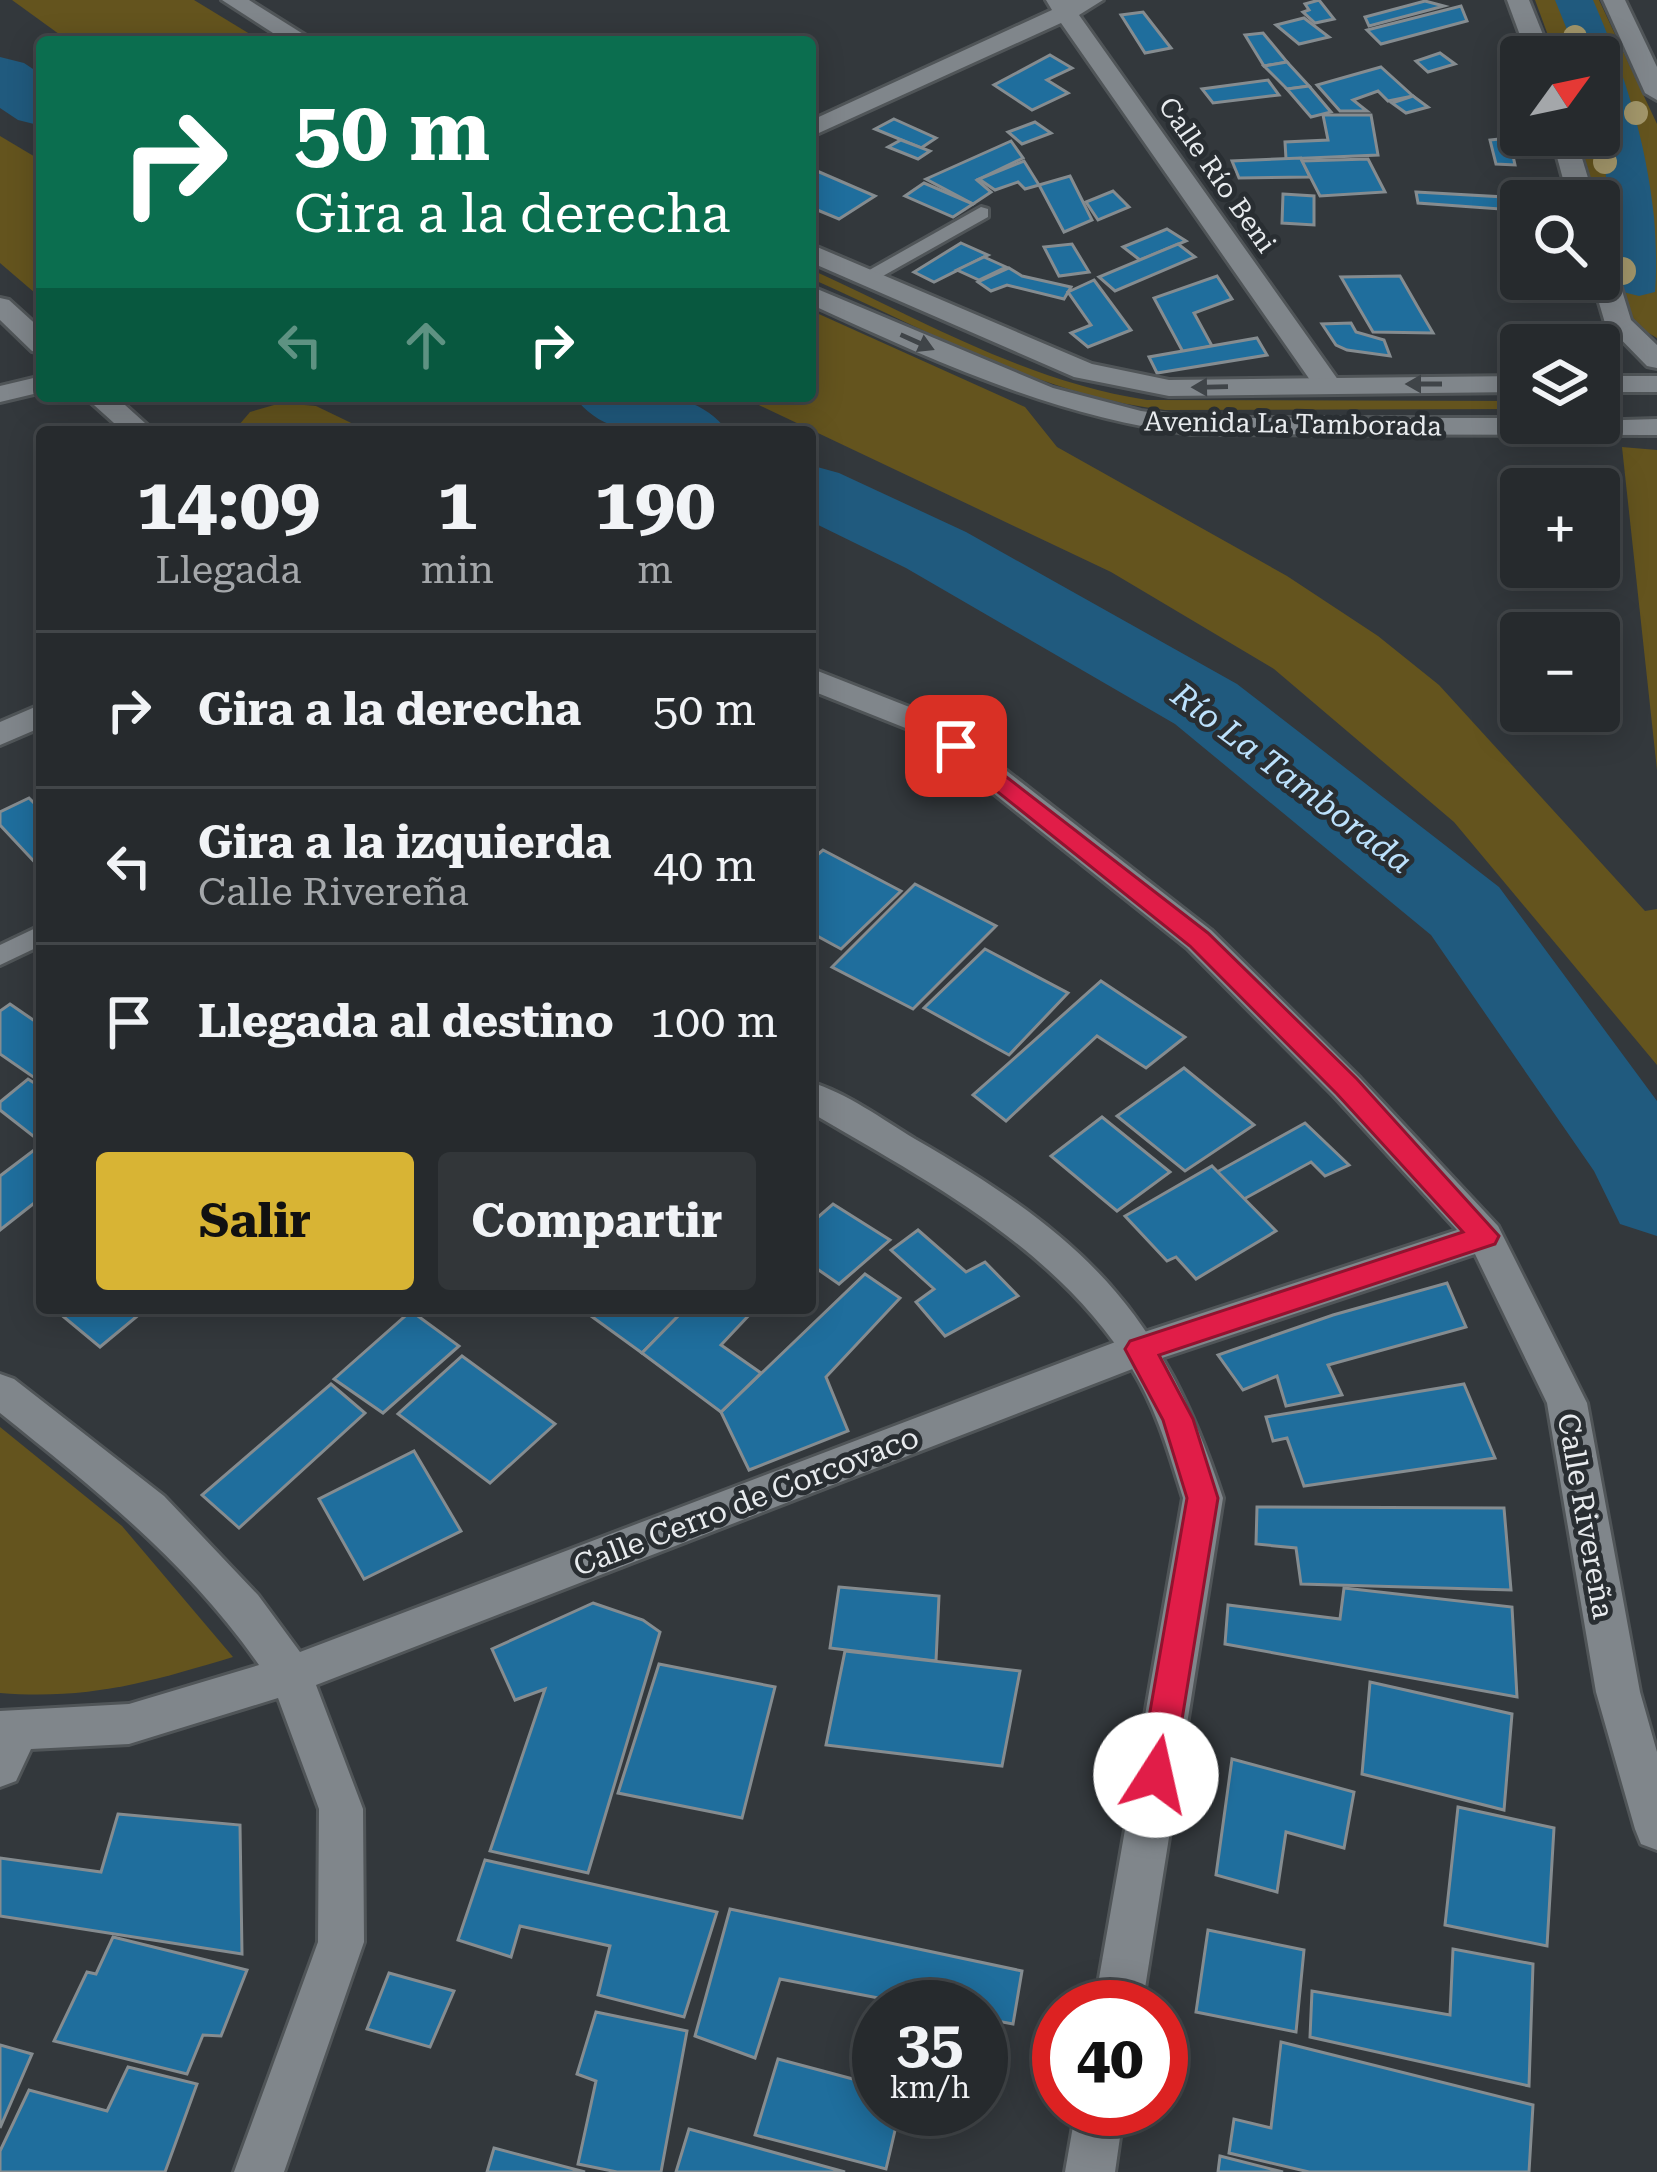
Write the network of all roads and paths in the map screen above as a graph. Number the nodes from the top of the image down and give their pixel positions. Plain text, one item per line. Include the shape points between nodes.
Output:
1 (233, 0) edge
2 (1092, 0) edge
3 (1518, 0) edge
4 (1615, 0) edge
5 (1062, 6) edge
6 (294, 36) edge
7 (1532, 36) edge
8 (1657, 93) edge
9 (816, 127) edge
10 (981, 213) dead end
11 (816, 255) edge
12 (867, 277) junction
13 (816, 297) edge
14 (1611, 300) edge
15 (0, 306) edge
16 (36, 339) edge
17 (1657, 360) edge
18 (1327, 384) junction
19 (1500, 384) edge
20 (1620, 384) edge
21 (1657, 384) edge
22 (105, 402) edge
23 (134, 426) edge
24 (1657, 427) edge
25 (816, 680) edge
26 (36, 717) edge
27 (0, 735) edge
28 (36, 937) edge
29 (0, 956) edge
30 (816, 1098) edge
31 (1485, 1236) junction
32 (1140, 1349) junction
33 (0, 1390) edge
34 (291, 1676) junction
35 (6, 1743) edge
36 (1657, 1829) edge
37 (1123, 1980) edge
38 (1096, 2136) edge
39 (259, 2172) edge
40 (1090, 2172) edge

1 - 6 street
2 - 5 street
3 - 7 street
4 - 8 street
5 - 9 street
5 - 18 street, Calle Río Beni
10 - 12 lane
11 - 12 street, Avenida La Tamborada
18 -> 12 street, Avenida La Tamborada via 1120,382
13 -> 24 street, Avenida La Tamborada via 1036,396 1132,421
14 - 17 street via 1618,323
15 - 16 street
19 -> 18 street, Avenida La Tamborada
20 - 21 street
22 - 23 street
25 - 31 street, Calle Rivereña via 929,726 1199,939
26 - 27 street
28 - 29 lane
30 - 32 street via 976,1189 1046,1242
31 - 32 street, Calle Cerro de Corcovaco
31 - 36 street, Calle Rivereña via 1567,1403 1618,1692
32 - 34 street, Calle Cerro de Corcovaco
32 - 37 street via 1178,1419 1203,1498
33 - 34 street via 149,1508 243,1608
34 - 35 street, Calle Cerro de Corcovaco via 129,1724
34 - 39 street via 341,1809 341,1942
38 - 40 street

